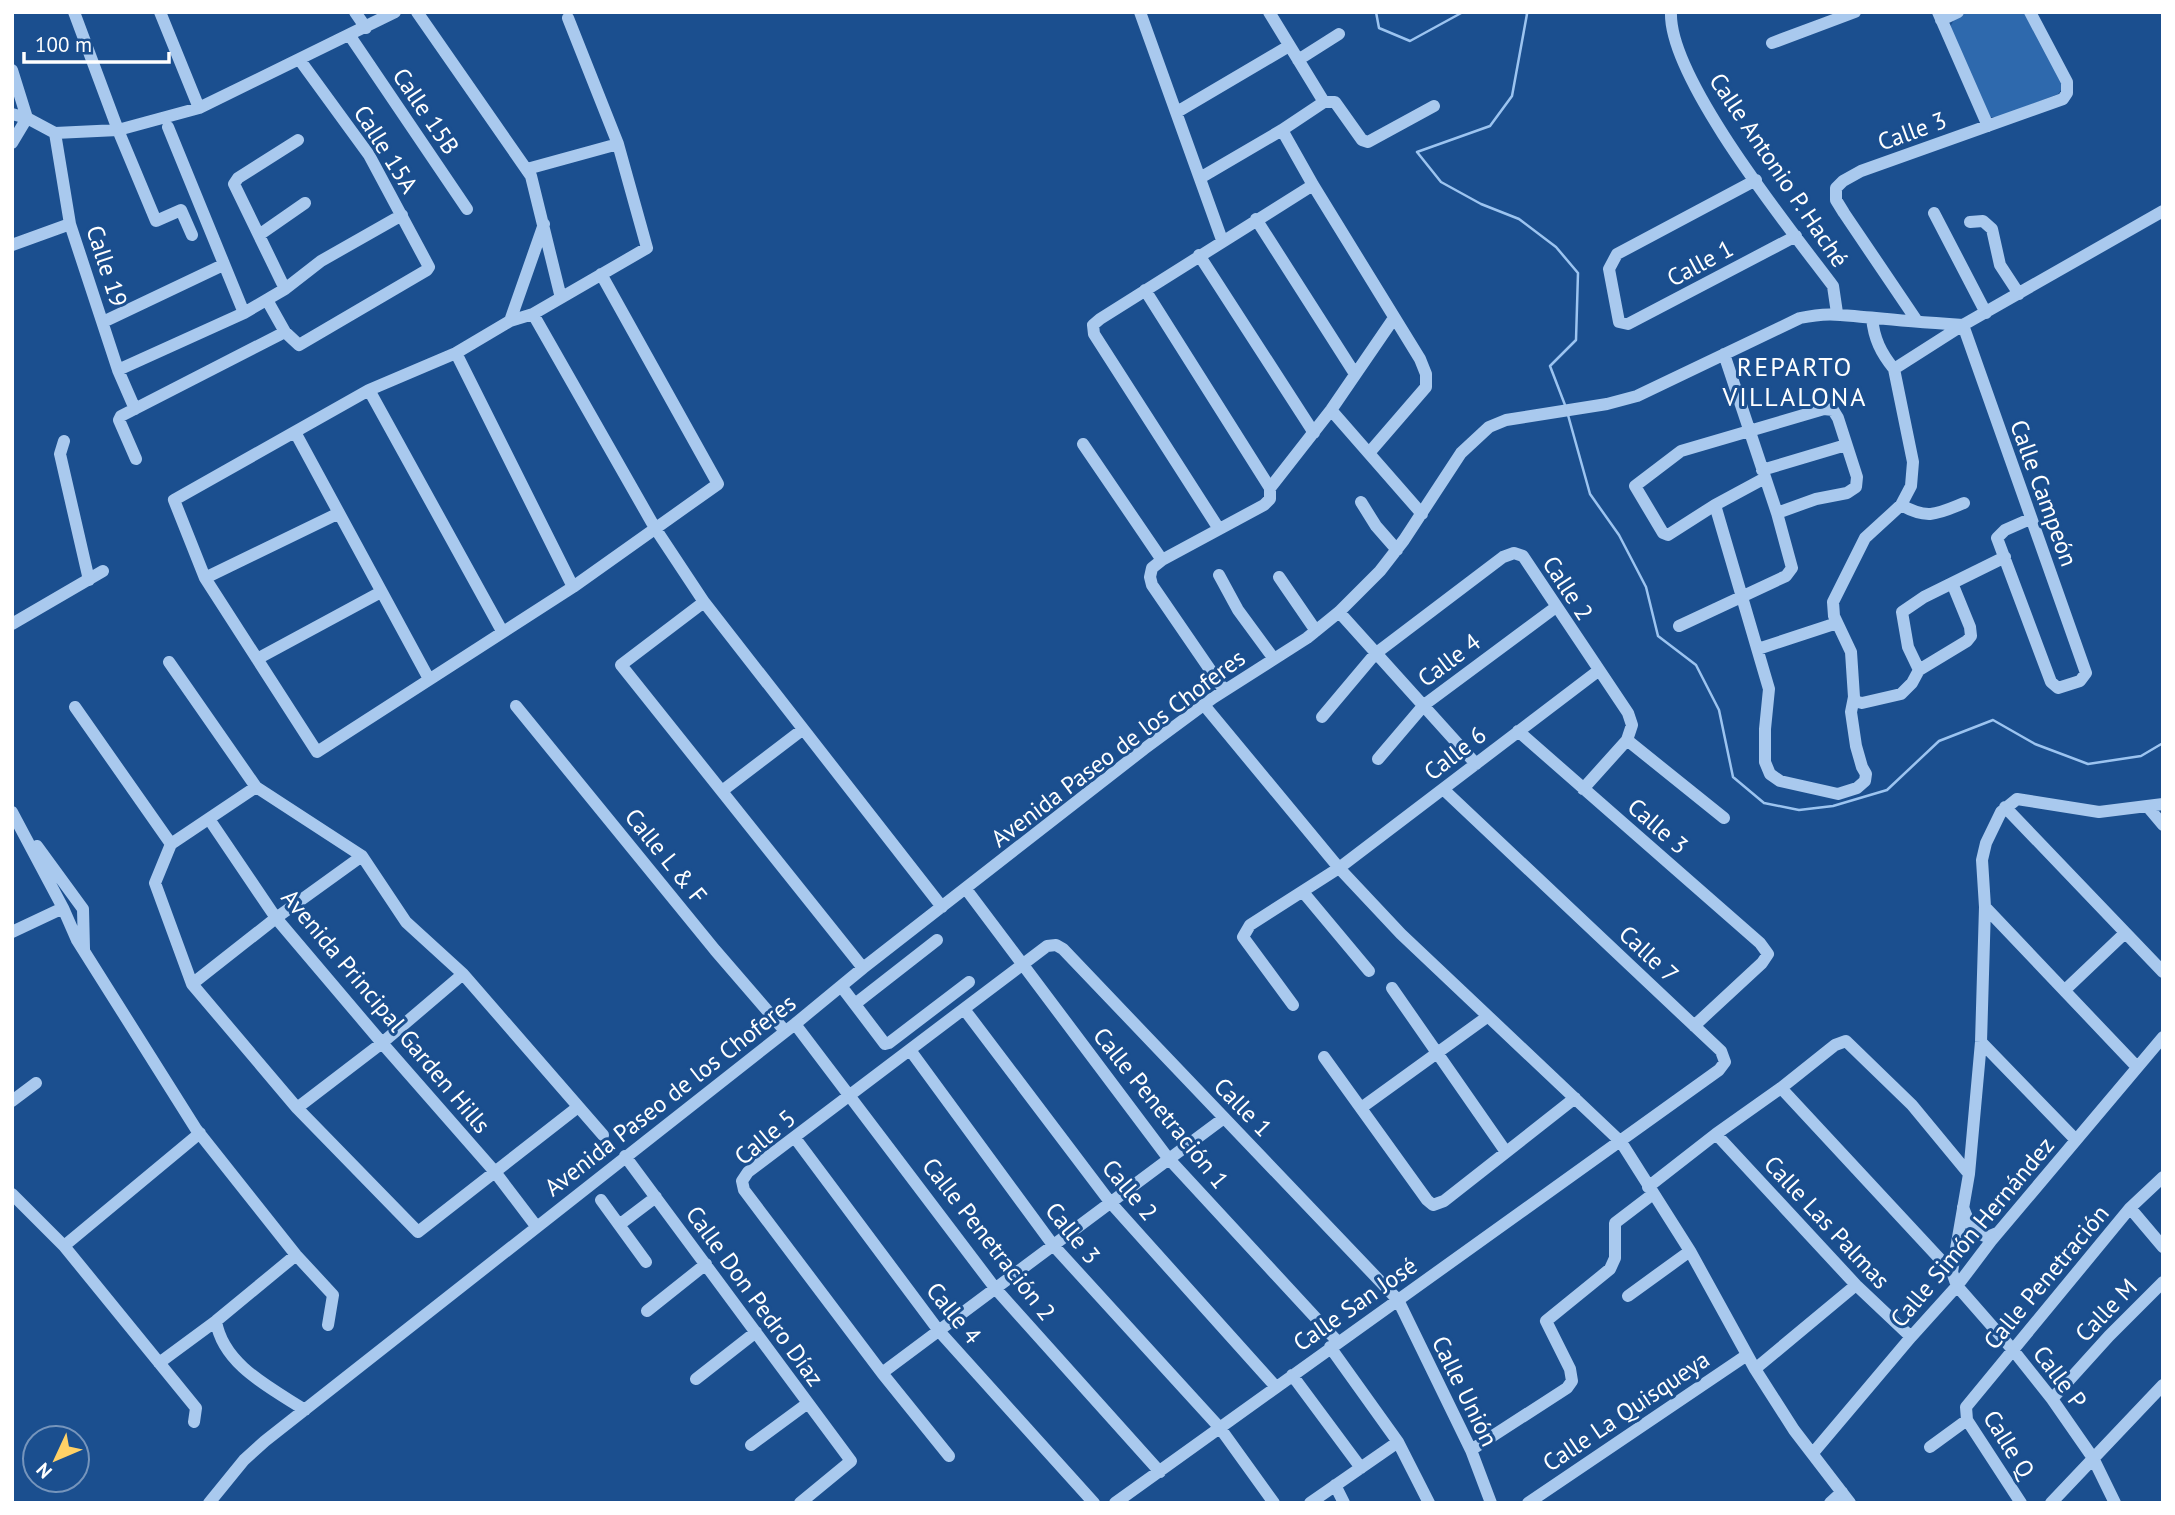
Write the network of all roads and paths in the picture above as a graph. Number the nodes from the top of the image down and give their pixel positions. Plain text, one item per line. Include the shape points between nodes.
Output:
1 (74, 12) edge
2 (160, 12) edge
3 (355, 12) edge
4 (396, 12) edge
5 (417, 12) edge
6 (1140, 12) edge
7 (1269, 12) edge
8 (1671, 12) edge
9 (1854, 12) edge
10 (1958, 12) edge
11 (2030, 12) edge
12 (1940, 16) edge
13 (568, 18) dead end
14 (366, 28) junction
15 (1339, 34) dead end
16 (350, 36) junction
17 (1772, 43) dead end
18 (1289, 46) junction
19 (299, 59) junction
20 (1298, 60) junction
21 (12, 70) edge
22 (1324, 103) junction
23 (1434, 106) dead end
24 (199, 108) junction
25 (1177, 112) junction
26 (12, 114) edge
27 (27, 118) junction
28 (1988, 126) junction
29 (168, 127) dead end
30 (118, 130) junction
31 (1282, 130) junction
32 (55, 133) junction
33 (299, 140) dead end
34 (12, 142) edge
35 (618, 144) junction
36 (527, 169) junction
37 (1200, 178) junction
38 (1756, 180) junction
39 (1312, 184) junction
40 (305, 203) dead end
41 (467, 209) dead end
42 (2163, 211) edge
43 (1934, 213) dead end
44 (402, 215) junction
45 (1256, 219) junction
46 (1970, 222) dead end
47 (70, 224) junction
48 (544, 224) junction
49 (192, 235) dead end
50 (259, 235) junction
51 (1796, 236) junction
52 (1222, 240) junction
53 (12, 245) edge
54 (1199, 255) junction
55 (223, 265) junction
56 (601, 274) junction
57 (285, 289) junction
58 (1145, 290) junction
59 (2019, 294) junction
60 (561, 298) junction
61 (267, 300) junction
62 (244, 313) junction
63 (1837, 313) junction
64 (1986, 313) junction
65 (533, 314) junction
66 (1394, 318) junction
67 (1872, 318) junction
68 (510, 321) junction
69 (1917, 321) junction
70 (103, 322) junction
71 (1963, 325) junction
72 (285, 332) junction
73 (456, 353) junction
74 (1724, 354) junction
75 (1894, 369) junction
76 (118, 370) junction
77 (1355, 374) junction
78 (369, 390) junction
79 (135, 409) junction
80 (1331, 410) junction
81 (1751, 430) junction
82 (295, 432) junction
83 (1314, 433) junction
84 (64, 441) dead end
85 (1083, 444) dead end
86 (1846, 444) junction
87 (1369, 453) junction
88 (136, 459) dead end
89 (1763, 474) junction
90 (1270, 488) junction
91 (1361, 502) dead end
92 (1964, 503) dead end
93 (1715, 505) junction
94 (1901, 505) junction
95 (338, 513) junction
96 (1777, 513) junction
97 (1422, 514) junction
98 (2030, 519) junction
99 (655, 528) junction
100 (1219, 529) junction
101 (1397, 550) junction
102 (2005, 557) junction
103 (1162, 560) junction
104 (103, 571) dead end
105 (1219, 575) dead end
106 (1279, 577) dead end
107 (205, 578) junction
108 (89, 580) junction
109 (1952, 583) junction
110 (573, 587) junction
111 (381, 592) junction
112 (1743, 596) junction
113 (704, 603) junction
114 (1556, 607) junction
115 (1339, 612) junction
116 (13, 620) edge
117 (1837, 623) junction
118 (1679, 626) dead end
119 (502, 631) junction
120 (1316, 631) junction
121 (1758, 649) junction
122 (1375, 654) junction
123 (257, 659) junction
124 (1274, 659) junction
125 (169, 662) dead end
126 (1919, 670) junction
127 (1598, 671) junction
128 (429, 679) junction
129 (1224, 690) junction
130 (1854, 701) junction
131 (1204, 705) junction
132 (1424, 705) junction
133 (516, 706) dead end
134 (75, 707) dead end
135 (1322, 717) dead end
136 (802, 730) junction
137 (1518, 731) junction
138 (1627, 740) junction
139 (1378, 758) dead end
140 (1476, 764) junction
141 (256, 787) junction
142 (1443, 789) junction
143 (1583, 789) junction
144 (722, 792) junction
145 (2163, 804) edge
146 (2147, 806) junction
147 (2005, 807) junction
148 (12, 812) edge
149 (1724, 818) dead end
150 (209, 819) junction
151 (2163, 825) edge
152 (171, 844) junction
153 (362, 856) junction
154 (1339, 868) junction
155 (966, 889) junction
156 (1303, 892) junction
157 (942, 907) junction
158 (1985, 907) junction
159 (63, 908) junction
160 (276, 918) junction
161 (12, 932) edge
162 (2125, 933) junction
163 (937, 940) dead end
164 (1056, 945) joint
165 (84, 951) junction
166 (1023, 966) junction
167 (863, 968) junction
168 (1369, 971) dead end
169 (2163, 972) edge
170 (463, 974) junction
171 (969, 982) dead end
172 (192, 984) junction
173 (841, 986) junction
174 (1392, 988) dead end
175 (2065, 990) junction
176 (855, 1004) junction
177 (1293, 1005) dead end
178 (964, 1009) junction
179 (1487, 1017) junction
180 (1694, 1026) junction
181 (790, 1028) junction
182 (2163, 1037) edge
183 (1981, 1042) junction
184 (382, 1044) junction
185 (910, 1050) junction
186 (1437, 1053) junction
187 (1324, 1057) dead end
188 (2137, 1067) junction
189 (36, 1083) dead end
190 (1781, 1088) junction
191 (851, 1095) junction
192 (1575, 1098) junction
193 (12, 1101) edge
194 (578, 1107) junction
195 (297, 1108) junction
196 (1361, 1108) junction
197 (1224, 1118) junction
198 (200, 1133) junction
199 (1716, 1134) junction
200 (603, 1135) dead end
201 (795, 1138) junction
202 (2075, 1139) junction
203 (1621, 1142) junction
204 (1506, 1152) junction
205 (625, 1156) junction
206 (1168, 1158) junction
207 (495, 1172) junction
208 (1969, 1174) junction
209 (2163, 1177) edge
210 (1650, 1191) junction
211 (12, 1194) edge
212 (656, 1197) junction
213 (601, 1200) dead end
214 (1110, 1202) junction
215 (1963, 1207) junction
216 (2130, 1208) junction
217 (619, 1225) junction
218 (536, 1226) junction
219 (1998, 1233) junction
220 (1053, 1245) junction
221 (64, 1246) junction
222 (2163, 1247) edge
223 (1690, 1251) junction
224 (296, 1255) junction
225 (646, 1262) dead end
226 (706, 1264) junction
227 (1952, 1272) junction
228 (2163, 1282) edge
229 (1856, 1285) junction
230 (1957, 1286) junction
231 (995, 1288) junction
232 (1628, 1296) dead end
233 (1398, 1300) junction
234 (647, 1311) dead end
235 (216, 1321) junction
236 (328, 1325) dead end
237 (939, 1331) junction
238 (756, 1332) junction
239 (1911, 1337) junction
240 (1334, 1345) junction
241 (2013, 1350) junction
242 (1747, 1355) junction
243 (159, 1363) junction
244 (1755, 1369) junction
245 (882, 1373) junction
246 (1292, 1375) junction
247 (696, 1379) dead end
248 (2163, 1385) edge
249 (1276, 1387) junction
250 (2052, 1399) junction
251 (808, 1403) junction
252 (304, 1410) junction
253 (1966, 1414) junction
254 (194, 1422) dead end
255 (1220, 1428) junction
256 (1398, 1442) junction
257 (751, 1445) dead end
258 (1930, 1447) dead end
259 (1471, 1450) junction
260 (1813, 1453) junction
261 (949, 1457) dead end
262 (2092, 1458) junction
263 (1361, 1468) junction
264 (1160, 1472) junction
265 (1335, 1485) junction
266 (1846, 1497) edge
267 (209, 1503) edge
268 (800, 1503) edge
269 (1094, 1503) edge
270 (1115, 1503) edge
271 (1274, 1503) edge
272 (1310, 1503) edge
273 (1344, 1503) edge
274 (1429, 1503) edge
275 (1490, 1503) edge
276 (1528, 1503) edge
277 (1830, 1503) edge
278 (2021, 1503) edge
279 (2051, 1503) edge
280 (2115, 1503) edge

1 - 30 street
2 - 24 street
3 - 14 street
4 - 14 street
5 - 36 street
6 - 25 street
7 - 18 street
8 - 38 street, Calle Antonio P. Haché via 1673,37 1691,78
9 - 17 street
10 - 12 street
11 - 28 street, Calle 3 via 2067,82 2067,93 2059,101
12 - 28 street
13 - 35 street
14 - 16 street
15 - 20 street
16 - 19 street
16 - 41 street, Calle 15B
18 - 20 street
18 - 25 street
19 - 24 street
19 - 44 street, Calle 15A via 369,155
20 - 22 street
21 - 27 street
22 - 23 street via 1335,102 1367,142
22 - 31 street
24 - 30 street
25 - 37 street
26 - 27 street
27 - 32 street
27 - 34 street
28 - 69 street, Calle 3 via 1861,171 1836,188 1836,200 1844,214
29 - 55 street
30 - 32 street
30 - 49 street via 156,221 181,210
31 - 37 street
31 - 39 street
32 - 47 street, Calle 19
33 - 50 street via 235,181
35 - 36 street
35 - 56 street via 647,248
36 - 48 street
37 - 52 street
38 - 51 street, Calle Antonio P. Haché
38 - 51 street, Calle 1 via 1613,257 1609,269 1622,324
39 - 45 street
39 - 66 street
40 - 50 street
42 - 59 street
43 - 64 street
44 - 57 street via 321,261
44 - 72 street, Calle 15A via 427,271 304,344 294,343
45 - 52 street
45 - 77 street
46 - 59 street via 1983,221 1992,229 2000,265
47 - 53 street
47 - 70 street, Calle 19
48 - 60 street
48 - 68 street
50 - 57 street
51 - 63 street, Calle Antonio P. Haché via 1833,286
52 - 54 street
54 - 58 street
54 - 83 street
55 - 62 street
55 - 70 street
56 - 60 street
56 - 99 street via 718,484
57 - 61 street
58 - 90 street
58 - 100 street via 1100,319 1093,326 1094,334
59 - 64 street
60 - 65 street
61 - 62 street
61 - 72 street
62 - 76 street
63 - 67 street, Avenida Paseo de los Choferes
63 - 74 street, Avenida Paseo de los Choferes via 1800,318
64 - 71 street
65 - 68 street
65 - 99 street
66 - 77 street
66 - 87 street via 1420,359 1426,387
67 - 69 street, Avenida Paseo de los Choferes
67 - 75 street via 1878,347
68 - 73 street
69 - 71 street, Avenida Paseo de los Choferes
70 - 76 street, Calle 19
71 - 75 street
71 - 98 street, Calle Campeón
72 - 79 street
73 - 78 street
73 - 110 street
74 - 81 street
74 - 97 street, Avenida Paseo de los Choferes via 1637,396 1506,420 1482,433 1461,453
75 - 94 street via 1913,462 1911,486
76 - 79 street, Calle 19
77 - 80 street
78 - 82 street
78 - 119 street
79 - 88 street via 119,420
80 - 83 street
80 - 87 street
81 - 86 street via 1829,408 1836,413
81 - 89 street
81 - 93 street via 1681,451 1635,486 1665,535
82 - 95 street
82 - 107 street via 174,500
83 - 90 street
84 - 108 street via 60,454
85 - 103 street
86 - 89 street
86 - 96 street via 1856,487
87 - 97 street
89 - 93 street
89 - 96 street
90 - 100 street via 1270,499 1264,505
91 - 101 street
92 - 94 street via 1927,516
93 - 112 street
94 - 117 street via 1865,538 1833,602
95 - 107 street
95 - 111 street
96 - 112 street via 1792,561 1790,573
97 - 101 street, Avenida Paseo de los Choferes
98 - 102 street via 2000,533 1997,538
98 - 102 street, Calle Campeón via 2086,674 2080,681 2053,686
99 - 110 street
99 - 113 street
100 - 103 street
101 - 115 street, Avenida Paseo de los Choferes
102 - 109 street
103 - 129 street via 1152,568 1152,585
104 - 108 street
105 - 124 street
106 - 120 street
107 - 123 street
108 - 116 street
109 - 126 street via 1971,636
109 - 126 street via 1901,614
110 - 119 street
111 - 123 street
111 - 128 street
112 - 118 street
112 - 121 street
113 - 136 street
113 - 144 street via 621,666
114 - 122 street, Calle 2 via 1523,556 1514,553
114 - 127 street, Calle 2
114 - 132 street, Calle 4
115 - 120 street, Avenida Paseo de los Choferes
115 - 122 street
117 - 121 street
117 - 130 street via 1851,652
119 - 128 street
120 - 124 street, Avenida Paseo de los Choferes
121 - 130 street via 1769,689 1765,762 1770,774 1780,781 1838,794 1865,781 1851,712
122 - 132 street
122 - 135 street, Calle 2
123 - 128 street via 317,752
124 - 129 street, Avenida Paseo de los Choferes
125 - 141 street
126 - 130 street via 1901,694
127 - 137 street, Calle 6
127 - 138 street, Calle 2 via 1628,713 1632,725
129 - 131 street, Avenida Paseo de los Choferes
131 - 154 street
131 - 155 street, Avenida Paseo de los Choferes
132 - 139 street, Calle 4
132 - 140 street
133 - 181 street, Calle L & F via 715,950
134 - 152 street
136 - 144 street
136 - 157 street
137 - 140 street, Calle 6
137 - 143 street, Calle 3
138 - 143 street
138 - 149 street
140 - 142 street, Calle 6
141 - 150 street
141 - 153 street
142 - 154 street, Calle 6
142 - 180 street, Calle 7
143 - 180 street, Calle 3 via 1768,954
144 - 167 street
145 - 146 street
146 - 147 street via 2099,812 2017,799
146 - 151 street
147 - 158 street via 1982,860
147 - 162 street
148 - 159 street
148 - 165 street via 83,909
150 - 152 street
150 - 160 street, Avenida Principal Garden Hills
152 - 172 street via 155,883
153 - 160 street
153 - 170 street via 406,922
154 - 156 street, Calle 6
154 - 179 street
155 - 157 street, Avenida Paseo de los Choferes
155 - 166 street, Calle Penetración 1
156 - 168 street
156 - 177 street, Calle 6 via 1250,925 1242,937
157 - 167 street, Avenida Paseo de los Choferes
158 - 175 street
158 - 183 street
159 - 161 street
159 - 165 street
160 - 172 street
160 - 184 street, Avenida Principal Garden Hills
162 - 169 street
162 - 175 street
163 - 176 street
164 - 166 street, Calle 5 via 1047,946
164 - 197 street, Calle 1
165 - 198 street
166 - 178 street, Calle 5
166 - 206 street, Calle Penetración 1
167 - 173 street, Avenida Paseo de los Choferes
170 - 184 street
170 - 194 street
171 - 176 street via 889,1043 882,1041
172 - 195 street
173 - 176 street
173 - 181 street, Avenida Paseo de los Choferes
174 - 186 street
175 - 188 street
178 - 185 street, Calle 5
178 - 214 street, Calle 2
179 - 186 street
179 - 192 street
180 - 203 street, Calle 7 via 1721,1051 1725,1062
181 - 191 street, Calle Penetración 2
181 - 205 street, Avenida Paseo de los Choferes
182 - 188 street, Calle Simón Hernández
183 - 202 street
183 - 208 street
184 - 195 street
184 - 207 street, Avenida Principal Garden Hills
185 - 191 street, Calle 5
185 - 220 street, Calle 3
186 - 196 street
186 - 204 street
187 - 196 street
188 - 202 street, Calle Simón Hernández
189 - 193 street
190 - 199 street
190 - 208 street via 1846,1041 1912,1105
190 - 227 street
191 - 201 street, Calle 5
191 - 231 street, Calle Penetración 2
192 - 203 street
192 - 204 street
194 - 200 street
194 - 207 street
195 - 207 street via 418,1232
196 - 204 street via 1433,1205
197 - 206 street
197 - 233 street, Calle 1
198 - 221 street
198 - 224 street
199 - 210 street
199 - 229 street, Calle Las Palmas
201 - 237 street, Calle 4
201 - 245 street, Calle 5 via 748,1172 742,1186
202 - 219 street, Calle Simón Hernández
203 - 210 street
203 - 233 street, Calle San José
205 - 212 street, Calle Don Pedro Díaz
205 - 218 street, Avenida Paseo de los Choferes
206 - 214 street
206 - 240 street, Calle Penetración 1
207 - 218 street, Avenida Principal Garden Hills
208 - 215 street
209 - 216 street, Calle Penetración
210 - 223 street
210 - 259 street via 1615,1223 1615,1258 1610,1269 1546,1321 1572,1381
211 - 221 street
212 - 217 street
212 - 226 street, Calle Don Pedro Díaz
213 - 217 street
214 - 220 street
214 - 249 street, Calle 2
215 - 219 street via 1979,1233 1987,1237
215 - 227 street
216 - 222 street
216 - 241 street, Calle Penetración
217 - 225 street
218 - 252 street, Avenida Paseo de los Choferes
219 - 230 street, Calle Simón Hernández
220 - 231 street
220 - 255 street, Calle 3
221 - 243 street
223 - 232 street
223 - 242 street
224 - 235 street
224 - 236 street via 334,1295
226 - 234 street
226 - 238 street, Calle Don Pedro Díaz
227 - 230 street
228 - 250 street, Calle M
229 - 239 street, Calle Las Palmas
229 - 244 street
230 - 239 street, Calle Simón Hernández
230 - 241 street, Calle P
231 - 237 street
231 - 264 street, Calle Penetración 2
233 - 240 street, Calle San José
233 - 259 street, Calle Unión
235 - 243 street
235 - 252 street via 218,1337 246,1371
237 - 245 street
237 - 269 street, Calle 4
238 - 247 street
238 - 251 street, Calle Don Pedro Díaz
239 - 260 street, Calle Simón Hernández
240 - 246 street, Calle San José
240 - 256 street, Calle Penetración 1
241 - 250 street, Calle P
241 - 253 street, Calle Penetración
242 - 244 street
242 - 276 street, Calle La Quisqueya
243 - 254 street via 196,1408
244 - 260 street
245 - 261 street, Calle 5
246 - 249 street, Calle San José
246 - 263 street
248 - 262 street
249 - 255 street, Calle San José
250 - 262 street, Calle P
251 - 257 street
251 - 268 street, Calle Don Pedro Díaz via 851,1461
252 - 267 street, Avenida Paseo de los Choferes via 244,1460
253 - 258 street, Calle Penetración
253 - 278 street, Calle Q
255 - 264 street, Calle San José
255 - 271 street, Calle 3
256 - 263 street
256 - 274 street, Calle Penetración 1
259 - 275 street, Calle Unión
260 - 266 street
262 - 279 street
262 - 280 street, Calle P
263 - 265 street
264 - 270 street, Calle San José
265 - 272 street
265 - 273 street
266 - 277 street

